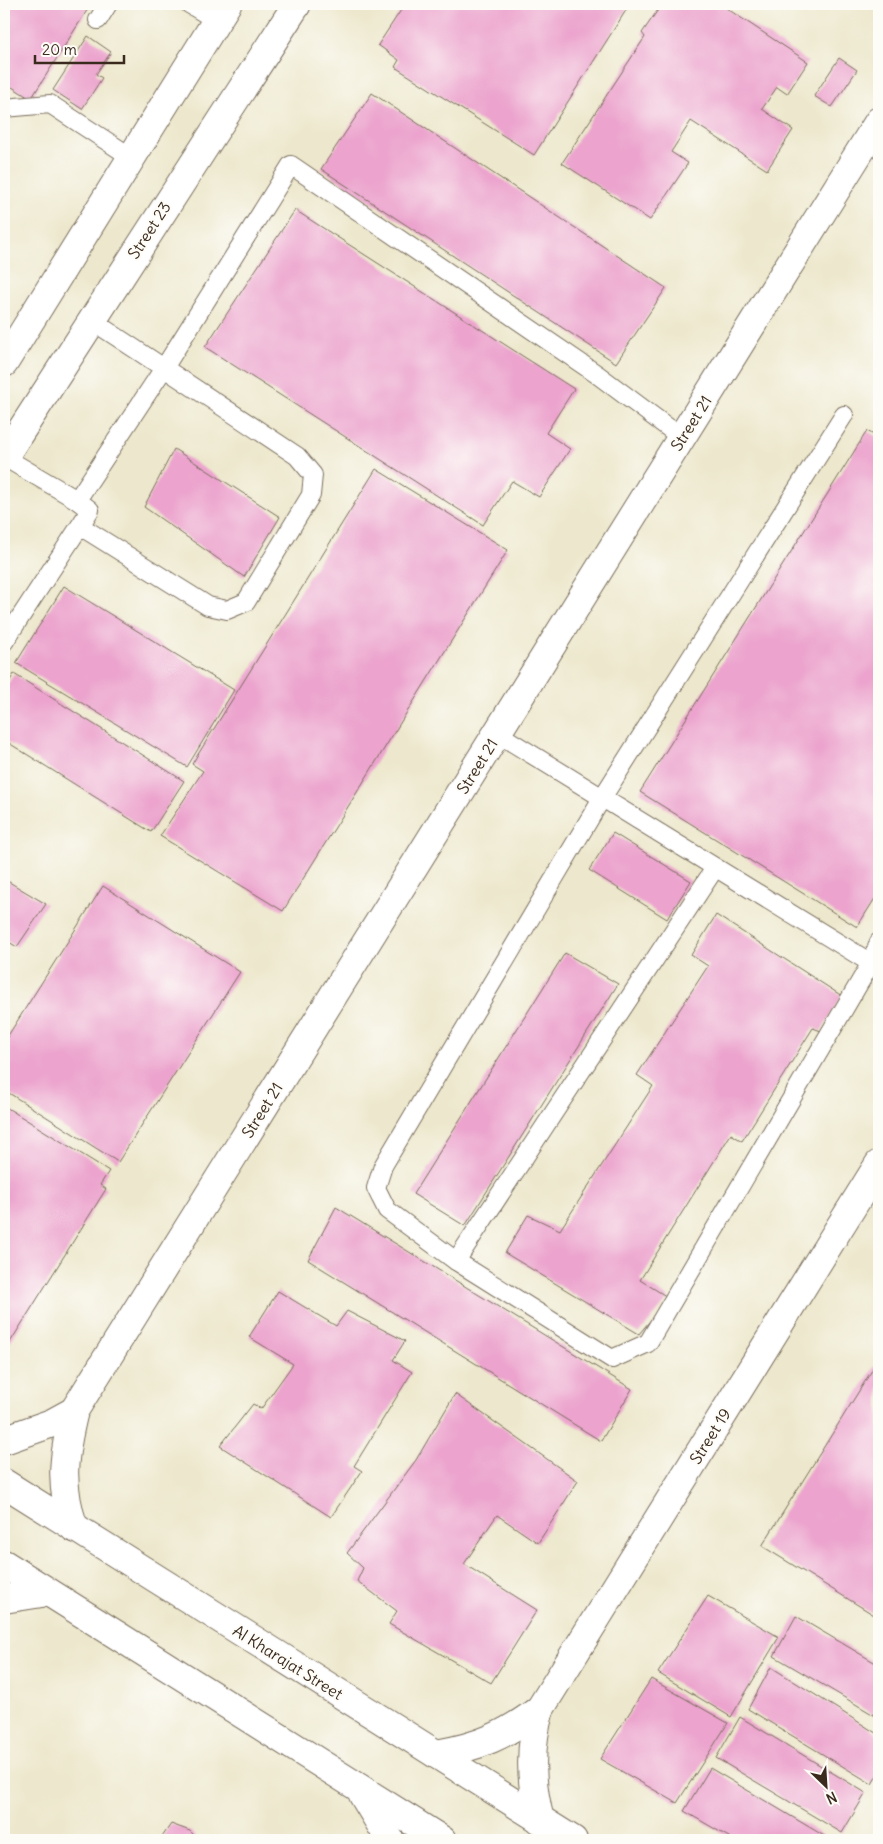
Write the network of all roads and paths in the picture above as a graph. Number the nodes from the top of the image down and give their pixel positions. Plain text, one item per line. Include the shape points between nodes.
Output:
1 (108, 4) edge
2 (189, 4) edge
3 (297, 4) edge
4 (221, 12) edge
5 (98, 20) dead end
6 (4, 108) edge
7 (879, 121) edge
8 (131, 157) junction
9 (91, 320) junction
10 (4, 364) edge
11 (164, 368) junction
12 (844, 415) dead end
13 (682, 438) junction
14 (4, 457) edge
15 (77, 500) junction
16 (80, 526) junction
17 (4, 642) edge
18 (498, 733) junction
19 (602, 798) junction
20 (715, 868) junction
21 (879, 942) edge
22 (875, 966) edge
23 (879, 1164) edge
24 (456, 1261) junction
25 (74, 1412) junction
26 (4, 1440) edge
27 (4, 1483) edge
28 (74, 1528) junction
29 (4, 1564) edge
30 (48, 1592) junction
31 (4, 1599) edge
32 (540, 1709) junction
33 (436, 1754) junction
34 (358, 1788) junction
35 (540, 1820) junction
36 (390, 1840) edge
37 (442, 1840) edge
38 (573, 1840) edge

1 - 5 lane
2 - 4 lane
3 - 9 street, Street 23
4 - 8 street
6 - 8 lane via 50,104
7 - 13 street, Street 21
8 - 10 street
9 - 11 lane
9 - 14 street, Street 23
11 - 13 lane via 291,165 598,375
11 - 15 lane
11 - 16 lane via 297,456 313,476 311,495 246,602 227,610 208,606
12 - 19 lane
13 - 18 street, Street 21
14 - 15 lane
15 - 16 lane via 90,510
16 - 17 lane
18 - 19 lane
18 - 25 street, Street 21
19 - 20 lane
19 - 24 lane via 383,1166 376,1188 387,1210
20 - 22 lane
20 - 24 lane
21 - 22 lane
22 - 24 lane via 648,1343 612,1360
23 - 32 street, Street 19
25 - 26 street
25 - 28 street, Street 21 via 63,1474 64,1492
27 - 28 street, Al Kharajat Street
28 - 33 street, Al Kharajat Street
29 - 30 street
30 - 31 street
30 - 34 street
32 - 33 street, Street 19 via 492,1740
32 - 35 street, Street 19 via 531,1760 534,1798
33 - 35 street, Al Kharajat Street
34 - 36 street
34 - 37 street
35 - 38 street, Al Kharajat Street

